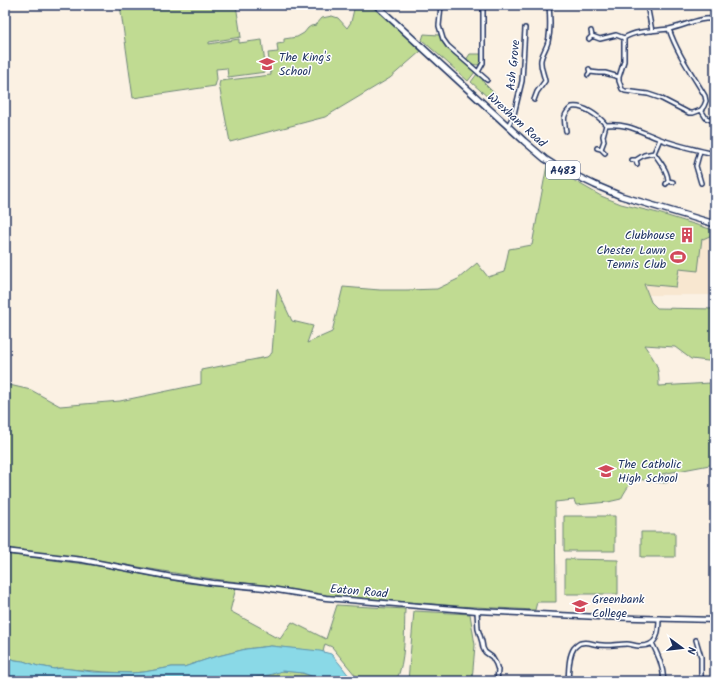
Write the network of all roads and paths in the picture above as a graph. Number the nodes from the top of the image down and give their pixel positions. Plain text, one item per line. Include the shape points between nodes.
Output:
1 (376, 5) edge
2 (441, 5) edge
3 (483, 5) edge
4 (549, 5) edge
5 (647, 5) edge
6 (715, 20) edge
7 (550, 24) junction
8 (544, 25) dead end
9 (525, 28) dead end
10 (669, 29) junction
11 (591, 31) dead end
12 (652, 31) junction
13 (715, 36) edge
14 (624, 38) junction
15 (478, 72) junction
16 (588, 76) dead end
17 (619, 77) junction
18 (487, 80) dead end
19 (530, 95) dead end
20 (701, 110) junction
21 (711, 120) dead end
22 (559, 125) dead end
23 (564, 125) junction
24 (606, 125) junction
25 (508, 126) junction
26 (566, 131) dead end
27 (660, 139) junction
28 (700, 151) junction
29 (605, 153) dead end
30 (654, 153) junction
31 (715, 154) edge
32 (637, 164) dead end
33 (673, 182) dead end
34 (701, 183) dead end
35 (715, 224) edge
36 (5, 551) edge
37 (477, 611) junction
38 (659, 618) junction
39 (715, 620) edge
40 (698, 641) dead end
41 (652, 643) junction
42 (568, 680) edge
43 (497, 681) edge
44 (582, 681) edge
45 (664, 681) edge
46 (701, 681) edge

1 - 25 highway, Wrexham Road / A483
2 - 15 street via 439,26 443,39
3 - 15 street via 483,66
4 - 7 street
5 - 12 street
6 - 10 street via 703,19
6 - 13 street
7 - 8 street
7 - 19 street via 548,42 541,60 545,81 535,98
9 - 25 street, Ash Grove via 522,81 514,114
10 - 12 street
10 - 20 street via 678,53 705,96 706,101
11 - 14 street via 590,37 603,39 616,35
12 - 14 street
14 - 17 street via 624,61
15 - 18 street
16 - 17 street via 590,70
17 - 20 street via 620,86 625,91 648,94 689,112
20 - 21 street via 706,118
22 - 23 street
23 - 24 street via 566,112 572,107 581,107 598,116
23 - 26 street
24 - 27 street via 620,124
24 - 29 street via 604,141 599,149
25 - 35 highway, Wrexham Road / A483 via 545,159 566,172 621,196
27 - 28 street
27 - 30 street
28 - 31 street
28 - 34 street via 696,166
30 - 32 street via 634,160
30 - 33 street via 664,167 668,177 667,183
36 - 37 street, Eaton Road via 83,560 172,577 265,588 313,597
37 - 38 street, Eaton Road
37 - 43 street via 483,648 496,664
38 - 39 street, Eaton Road
38 - 41 street via 658,632
40 - 46 street via 702,665
41 - 42 street via 646,646 582,643 574,648 570,657
41 - 45 street via 660,659
42 - 44 street

